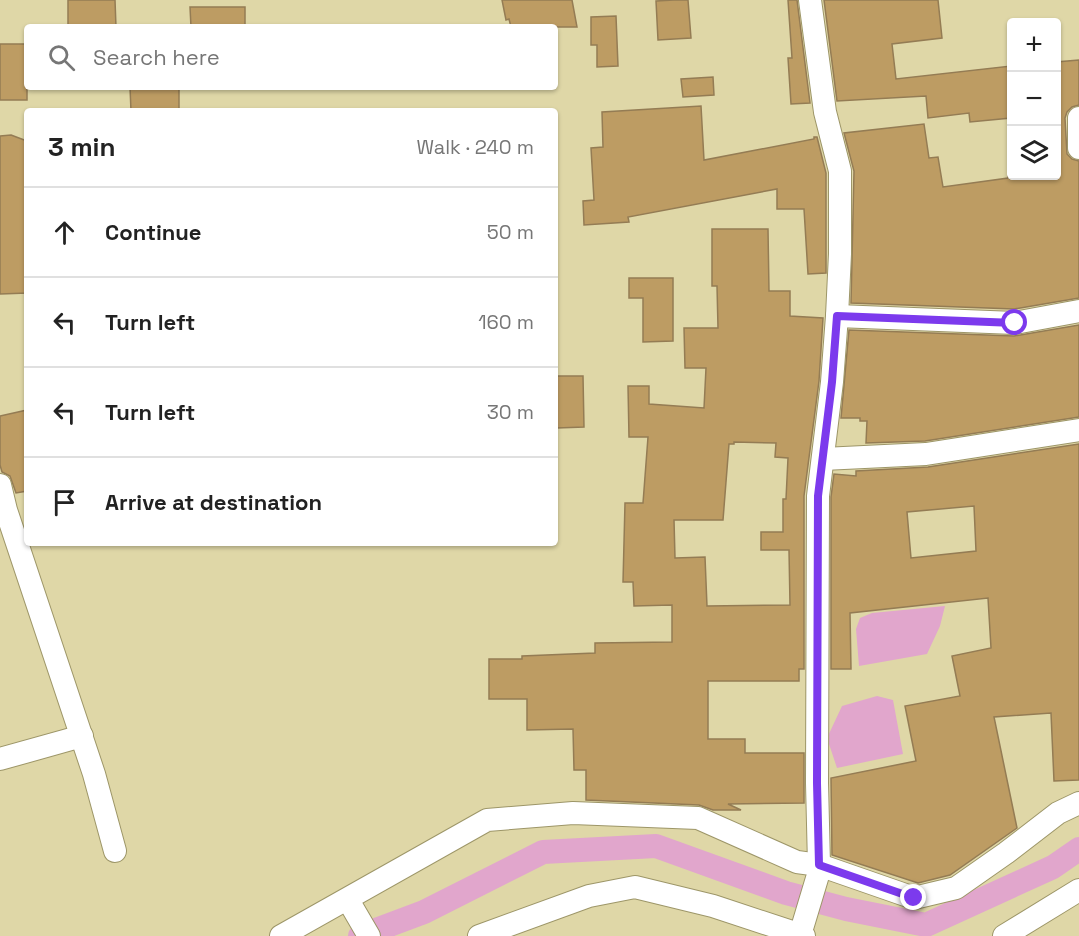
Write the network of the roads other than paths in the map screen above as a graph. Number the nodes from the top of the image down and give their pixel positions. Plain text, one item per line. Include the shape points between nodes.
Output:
1 (810, 0) edge
2 (1079, 118) edge
3 (1079, 148) edge
4 (1079, 311) edge
5 (837, 316) junction
6 (1079, 430) edge
7 (823, 459) junction
8 (0, 485) edge
9 (81, 736) junction
10 (0, 759) edge
11 (1079, 803) edge
12 (115, 852) dead end
13 (819, 870) junction
14 (1079, 890) edge
15 (349, 901) junction
16 (802, 935) edge
17 (281, 936) edge
18 (369, 936) edge
19 (479, 936) edge
20 (1004, 936) edge

1 - 5 street via 825,112 840,171
2 - 3 street
4 - 5 street via 1015,323
5 - 7 street
6 - 7 street via 926,454
7 - 13 street via 818,496 817,598
8 - 9 street
9 - 10 street
9 - 12 street
11 - 13 street via 1058,813 956,888 914,898
13 - 15 street via 698,818 573,813 487,820
13 - 16 street
14 - 20 street
15 - 17 street
15 - 18 street
16 - 19 street via 712,906 635,887 589,896

